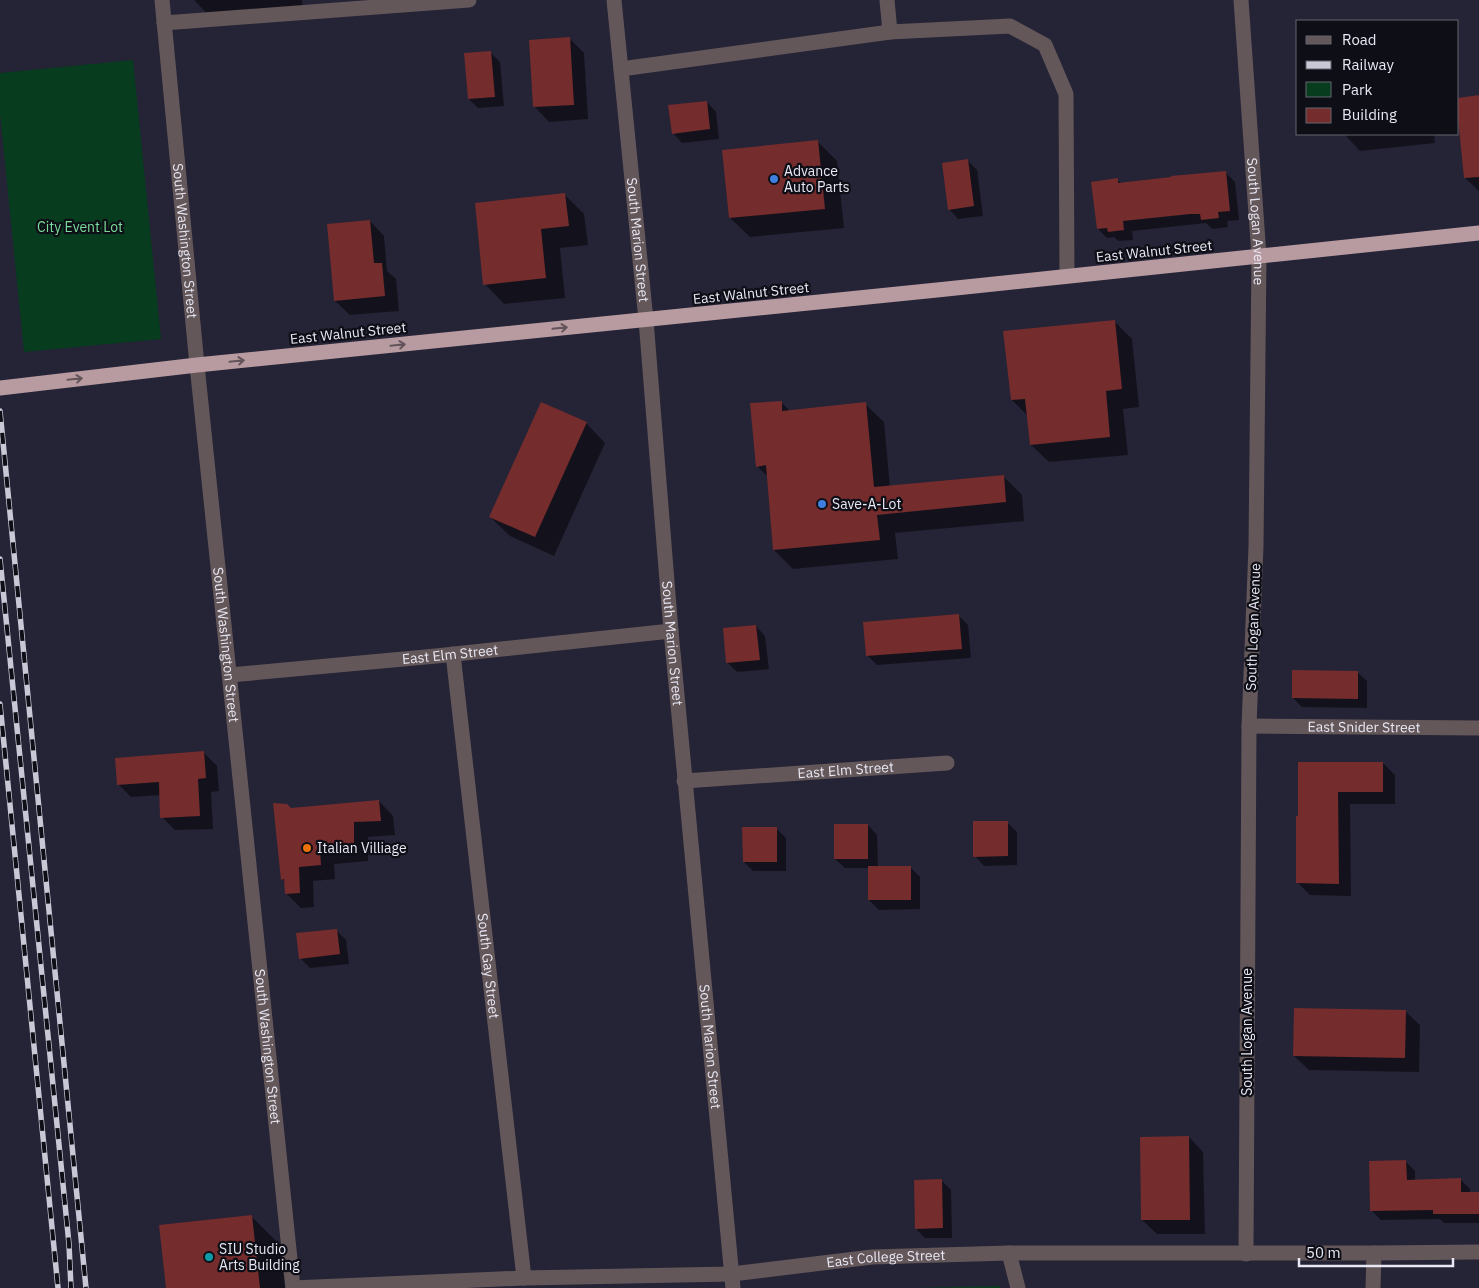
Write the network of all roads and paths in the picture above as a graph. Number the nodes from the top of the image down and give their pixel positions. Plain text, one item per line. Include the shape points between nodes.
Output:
1 (162, 0) edge
2 (469, 0) edge
3 (614, 0) edge
4 (886, 0) edge
5 (1240, 0) edge
6 (164, 23) junction
7 (890, 32) junction
8 (621, 69) junction
9 (1479, 233) edge
10 (1259, 256) junction
11 (1067, 276) junction
12 (646, 320) junction
13 (197, 365) junction
14 (0, 388) edge
15 (671, 630) junction
16 (453, 654) junction
17 (230, 675) junction
18 (1249, 726) junction
19 (1479, 728) edge
20 (947, 763) dead end
21 (684, 781) junction
22 (1479, 1252) edge
23 (1010, 1253) junction
24 (1246, 1254) junction
25 (1374, 1254) junction
26 (524, 1278) junction
27 (733, 1281) edge
28 (293, 1288) edge
29 (1018, 1288) edge
30 (1373, 1288) edge

1 - 6 street, South Washington Street
2 - 6 street
3 - 8 street, South Marion Street
4 - 7 street
5 - 10 street, South Logan Avenue
6 - 13 street, South Washington Street
7 - 8 street
7 - 11 street via 1010,26 1045,44 1066,94
8 - 12 street, South Marion Street
9 - 10 highway, East Walnut Street
10 - 11 highway, East Walnut Street
10 - 18 street, South Logan Avenue via 1256,546
11 - 12 highway, East Walnut Street
13 -> 12 highway, East Walnut Street
12 - 15 street, South Marion Street
14 -> 13 highway, East Walnut Street
13 - 17 street, South Washington Street
15 - 16 street, East Elm Street
15 - 21 street, South Marion Street
16 - 17 street, East Elm Street
16 - 26 street, South Gay Street
17 - 28 street, South Washington Street
18 - 19 street, East Snider Street
18 - 24 street, South Logan Avenue
20 - 21 street, East Elm Street
21 - 27 street, South Marion Street
22 - 25 street, East College Street
23 - 24 street, East College Street
23 - 27 street, East College Street via 872,1257
23 - 29 street
24 - 25 street, East College Street
25 - 30 street
26 - 27 street, East College Street
26 - 28 street, East College Street

